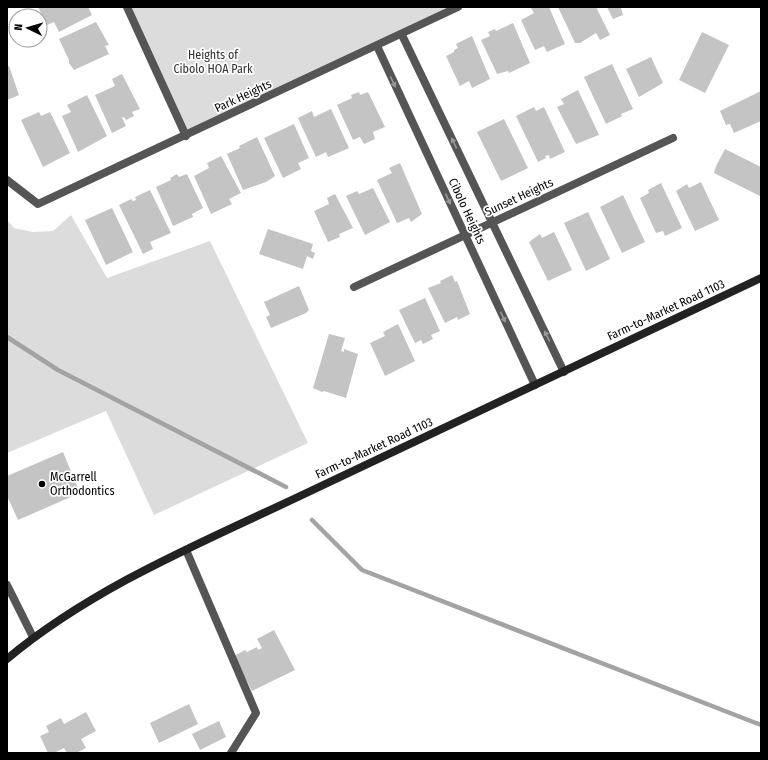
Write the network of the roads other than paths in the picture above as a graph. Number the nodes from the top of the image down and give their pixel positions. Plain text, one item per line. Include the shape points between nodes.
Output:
1 (127, 7) edge
2 (458, 7) edge
3 (402, 35) junction
4 (377, 46) junction
5 (186, 136) junction
6 (673, 138) dead end
7 (7, 180) edge
8 (492, 222) junction
9 (465, 235) junction
10 (761, 278) edge
11 (354, 287) dead end
12 (564, 372) junction
13 (535, 385) junction
14 (186, 550) junction
15 (7, 585) edge
16 (33, 637) junction
17 (7, 659) edge
18 (231, 753) edge

1 - 5 street
2 - 3 street, Park Heights
3 - 4 street, Park Heights
8 -> 3 street, Cibolo Heights
4 - 5 street, Park Heights
4 -> 9 street, Cibolo Heights
5 - 7 street, Park Heights via 38,204
6 - 8 street, Sunset Heights
8 - 9 street, Sunset Heights
12 -> 8 street, Cibolo Heights
9 - 11 street, Sunset Heights
9 -> 13 street, Cibolo Heights
10 - 12 main road, Farm-to-Market Road 1103
12 - 13 main road, Farm-to-Market Road 1103
13 - 14 main road, Farm-to-Market Road 1103
14 - 16 main road, Farm-to-Market Road 1103 via 82,605
14 - 18 street via 256,713
15 - 16 street
16 - 17 main road, Farm-to-Market Road 1103

